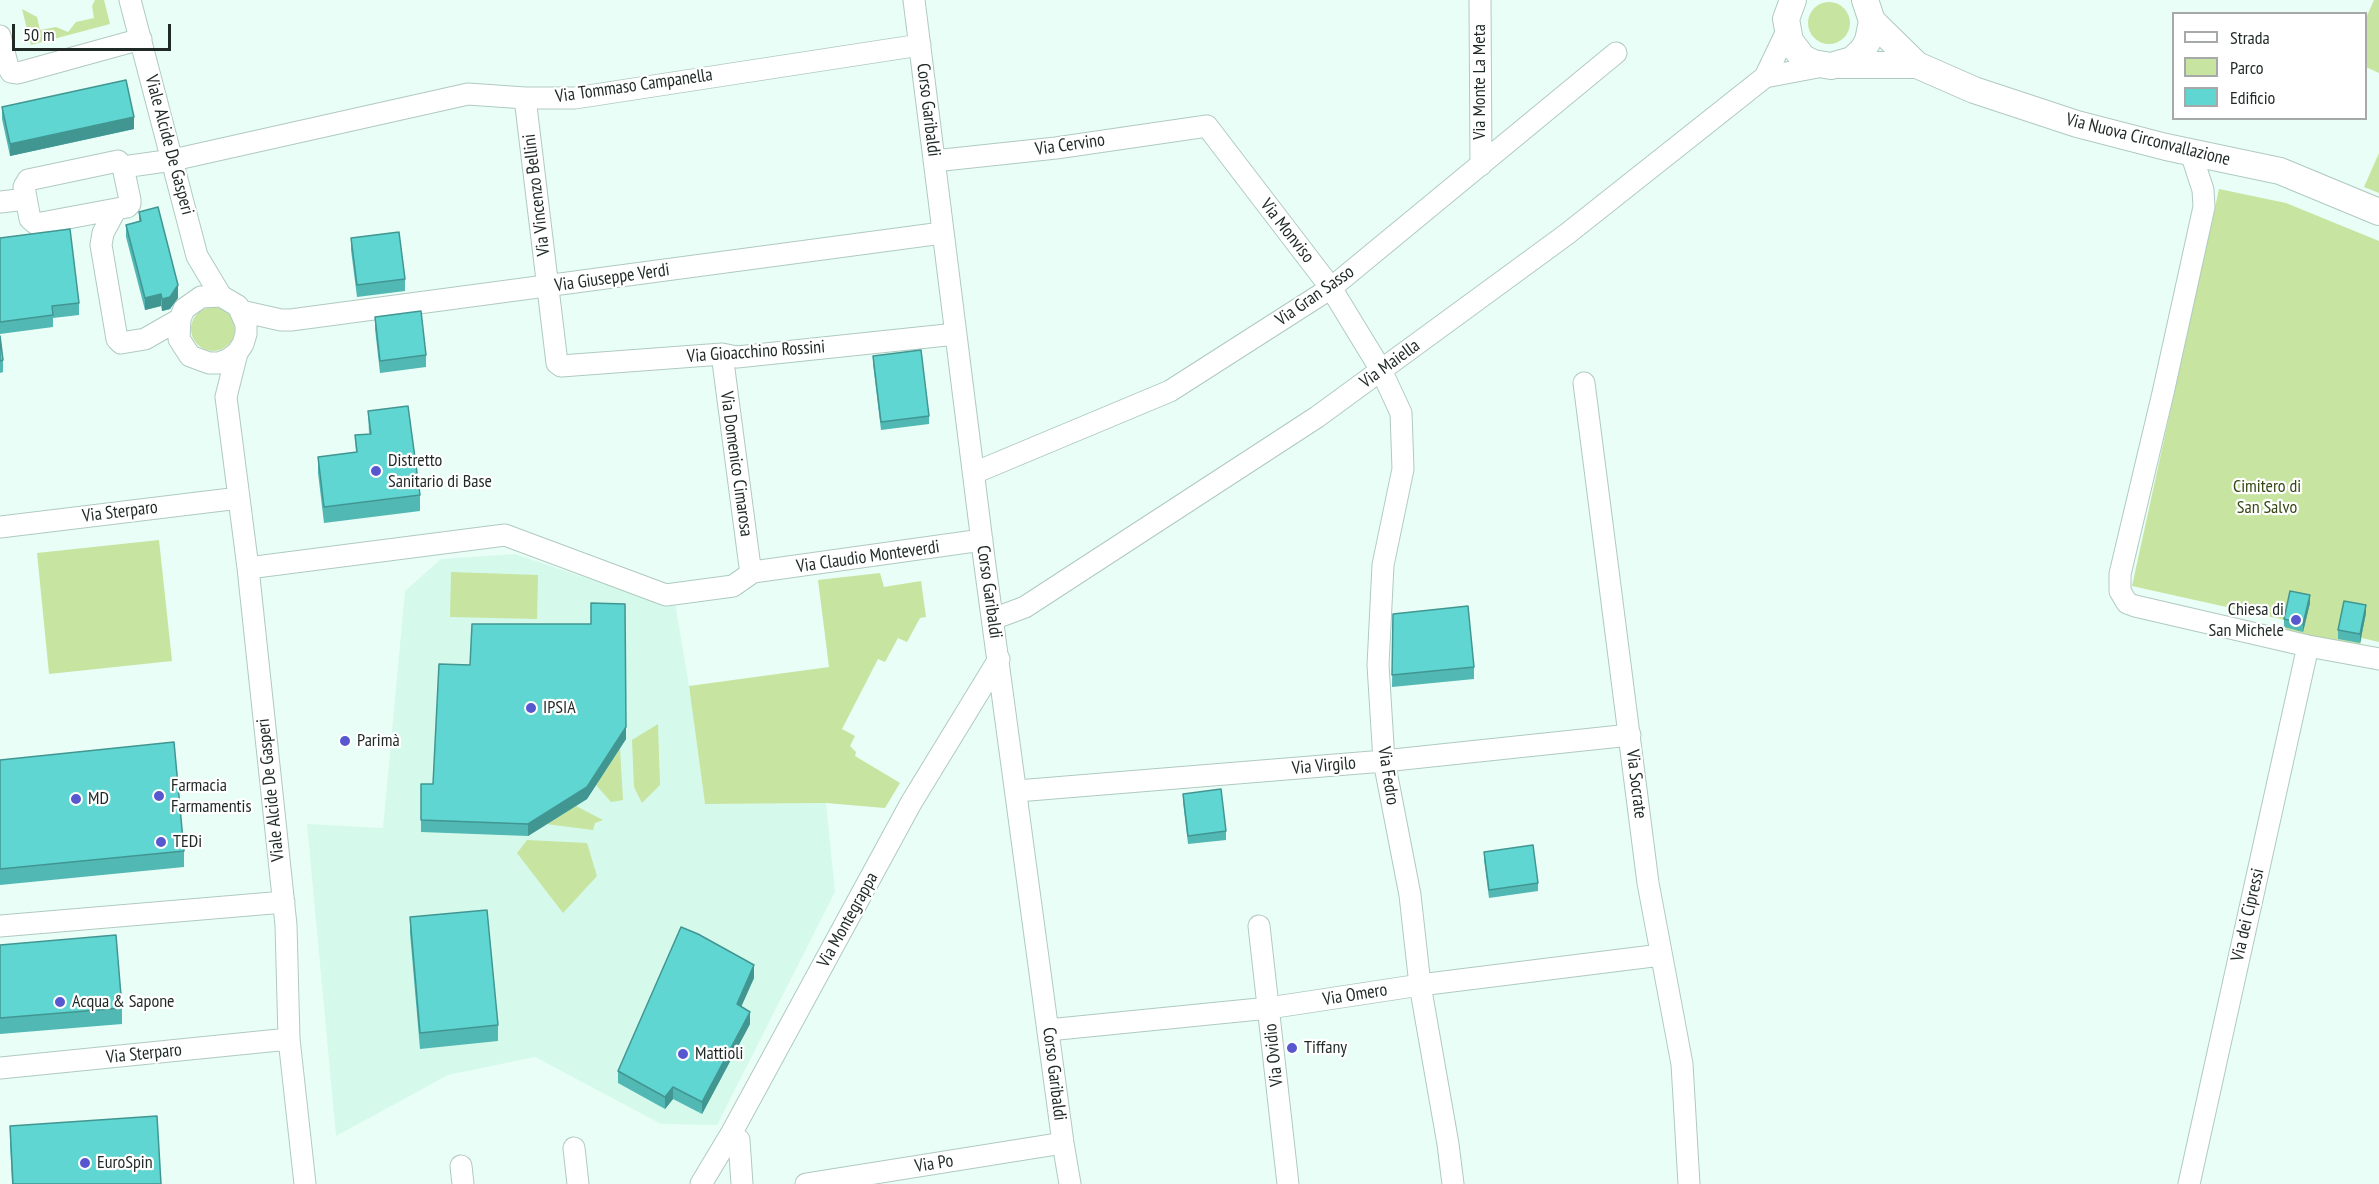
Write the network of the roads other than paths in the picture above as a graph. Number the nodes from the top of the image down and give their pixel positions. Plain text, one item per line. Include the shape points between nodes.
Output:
1 (130, 0) edge
2 (914, 0) edge
3 (1480, 0) edge
4 (1871, 9) edge
5 (1789, 10) edge
6 (0, 36) edge
7 (141, 39) junction
8 (920, 45) junction
9 (1616, 53) dead end
10 (1831, 65) junction
11 (1917, 65) junction
12 (1765, 77) junction
13 (525, 98) junction
14 (1206, 126) joint
15 (2191, 153) junction
16 (173, 160) junction
17 (934, 161) junction
18 (1481, 165) junction
19 (123, 167) junction
20 (26, 198) junction
21 (0, 202) edge
22 (116, 209) junction
23 (2379, 212) edge
24 (62, 219) junction
25 (942, 233) junction
26 (101, 245) junction
27 (197, 256) junction
28 (548, 286) junction
29 (1331, 288) junction
30 (221, 296) junction
31 (186, 310) junction
32 (241, 311) junction
33 (281, 320) junction
34 (956, 334) junction
35 (145, 339) junction
36 (240, 346) junction
37 (184, 348) junction
38 (722, 354) junction
39 (203, 362) junction
40 (557, 363) joint
41 (1381, 370) junction
42 (1584, 383) dead end
43 (226, 397) junction
44 (974, 473) junction
45 (239, 498) junction
46 (0, 526) edge
47 (982, 540) junction
48 (248, 568) junction
49 (753, 572) junction
50 (993, 619) junction
51 (2308, 646) junction
52 (999, 659) junction
53 (2379, 659) edge
54 (1630, 735) junction
55 (1384, 761) junction
56 (1017, 791) junction
57 (284, 902) junction
58 (0, 926) edge
59 (1259, 926) dead end
60 (1661, 955) junction
61 (1420, 985) junction
62 (1269, 1008) junction
63 (1048, 1030) junction
64 (289, 1039) junction
65 (0, 1068) edge
66 (731, 1134) junction
67 (1063, 1143) junction
68 (574, 1148) dead end
69 (706, 1177) edge
70 (305, 1184) edge
71 (578, 1184) edge
72 (730, 1184) edge
73 (742, 1184) edge
74 (806, 1184) edge
75 (1070, 1184) edge
76 (1288, 1184) edge
77 (1453, 1184) edge
78 (1689, 1184) edge
79 (2188, 1184) edge

1 - 7 street, Viale Alcide De Gasperi
2 - 8 street, Corso Garibaldi
3 - 18 street, Via Monte La Meta
4 - 10 street via 1868,40 1862,51 1852,60
4 - 11 street, Via Nuova Circonvallazione
5 - 10 street via 1796,50 1803,58
5 - 12 street, Via Maiella
6 - 7 street via 8,67 18,73
7 - 16 street, Viale Alcide De Gasperi
8 - 13 street, Via Tommaso Campanella via 575,98
8 - 17 street, Corso Garibaldi
9 - 18 street, Via Gran Sasso
10 - 11 street, Via Nuova Circonvallazione
10 - 12 street, Via Maiella
11 - 15 street, Via Nuova Circonvallazione via 1974,90 2065,120
12 - 41 street, Via Maiella via 1567,234
13 - 16 street, Via Tommaso Campanella via 468,94
13 - 28 street, Via Vincenzo Bellini
14 - 17 street, Via Cervino
14 - 29 street, Via Monviso
15 - 23 street, Via Nuova Circonvallazione via 2280,171
15 - 51 street via 2203,190 2204,207 2120,574 2120,591 2127,603 2135,606
16 - 19 street, Via Tommaso Campanella
16 - 27 street, Viale Alcide De Gasperi
17 - 25 street, Corso Garibaldi
18 - 29 street, Via Gran Sasso
19 - 20 street, Via Tommaso Campanella via 118,161 28,180 24,187
19 - 22 street via 130,204
20 - 21 street
20 - 24 street via 33,222
22 - 24 street
22 - 26 street
24 - 26 street via 84,225
25 - 28 street, Via Giuseppe Verdi
25 - 34 street, Corso Garibaldi
26 - 35 street via 117,339 121,343
27 - 30 street, Viale Alcide De Gasperi
27 - 31 street, Viale Alcide De Gasperi
28 - 33 street, Via Giuseppe Verdi
28 - 40 street, Via Vincenzo Bellini
29 - 41 street, Via Monviso
29 - 44 street, Via Gran Sasso via 1170,391
30 - 31 street via 201,297
30 - 32 street
31 - 35 street
31 - 37 street via 179,339
32 - 33 street, Via Giuseppe Verdi
32 - 36 street via 246,324
33 - 36 street, Via Giuseppe Verdi
34 - 38 street, Via Gioacchino Rossini via 737,357
34 - 44 street, Corso Garibaldi
35 - 37 street
36 - 39 street via 229,359
36 - 43 street, Viale Alcide De Gasperi
37 - 39 street
38 - 40 street, Via Gioacchino Rossini via 564,367
38 - 49 street, Via Domenico Cimarosa
39 - 43 street, Viale Alcide De Gasperi
41 - 50 street, Via Maiella via 1317,417 1025,607
41 - 55 street, Via Fedro via 1401,413 1403,470 1383,565 1378,665
42 - 54 street, Via Socrate
43 - 45 street, Viale Alcide De Gasperi
44 - 47 street, Corso Garibaldi
45 - 46 street, Via Sterparo
45 - 48 street, Viale Alcide De Gasperi
47 - 49 street, Via Claudio Monteverdi
47 - 50 street, Corso Garibaldi
48 - 49 street via 505,535 666,595 733,586
48 - 57 street, Viale Alcide De Gasperi
50 - 52 street, Corso Garibaldi
51 - 53 street
51 - 79 street, Via dei Cipressi
52 - 56 street, Corso Garibaldi
52 - 66 street, Via Montegrappa via 911,803
54 - 55 street, Via Virgilo
54 - 60 street, Via Socrate
55 - 56 street, Via Virgilo
55 - 61 street, Via Fedro via 1410,895
56 - 63 street, Corso Garibaldi
57 - 58 street
57 - 64 street, Viale Alcide De Gasperi
59 - 62 street, Via Ovidio
60 - 61 street, Via Omero
60 - 78 street, Via Socrate via 1682,1064
61 - 62 street, Via Omero
61 - 77 street, Via Fedro
62 - 63 street, Via Omero
62 - 76 street, Via Ovidio
63 - 67 street, Corso Garibaldi
64 - 65 street, Via Sterparo
64 - 70 street, Viale Alcide De Gasperi
66 - 69 street, Via Montegrappa
66 - 73 street via 739,1140
67 - 74 street, Via Po
67 - 75 street, Corso Garibaldi
68 - 71 street
69 - 72 street

